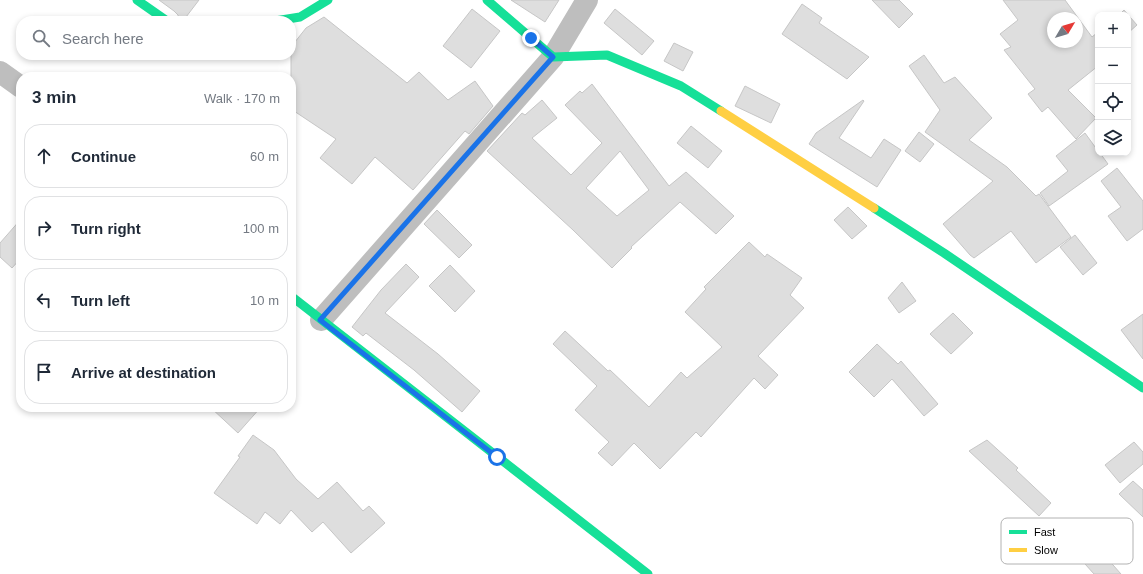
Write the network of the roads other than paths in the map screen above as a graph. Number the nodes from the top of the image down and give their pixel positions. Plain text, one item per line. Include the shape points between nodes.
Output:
1 (137, 0) edge
2 (328, 0) edge
3 (487, 0) edge
4 (587, 0) edge
5 (160, 16) edge
6 (296, 18) edge
7 (553, 57) junction
8 (0, 72) edge
9 (16, 84) edge
10 (296, 300) edge
11 (320, 320) junction
12 (1143, 388) edge
13 (648, 574) edge

1 - 5 street
2 - 6 street
3 - 7 street
4 - 7 street
7 - 11 street
7 - 12 street via 607,55 681,86 944,253
8 - 9 street
10 - 11 street
11 - 13 street

